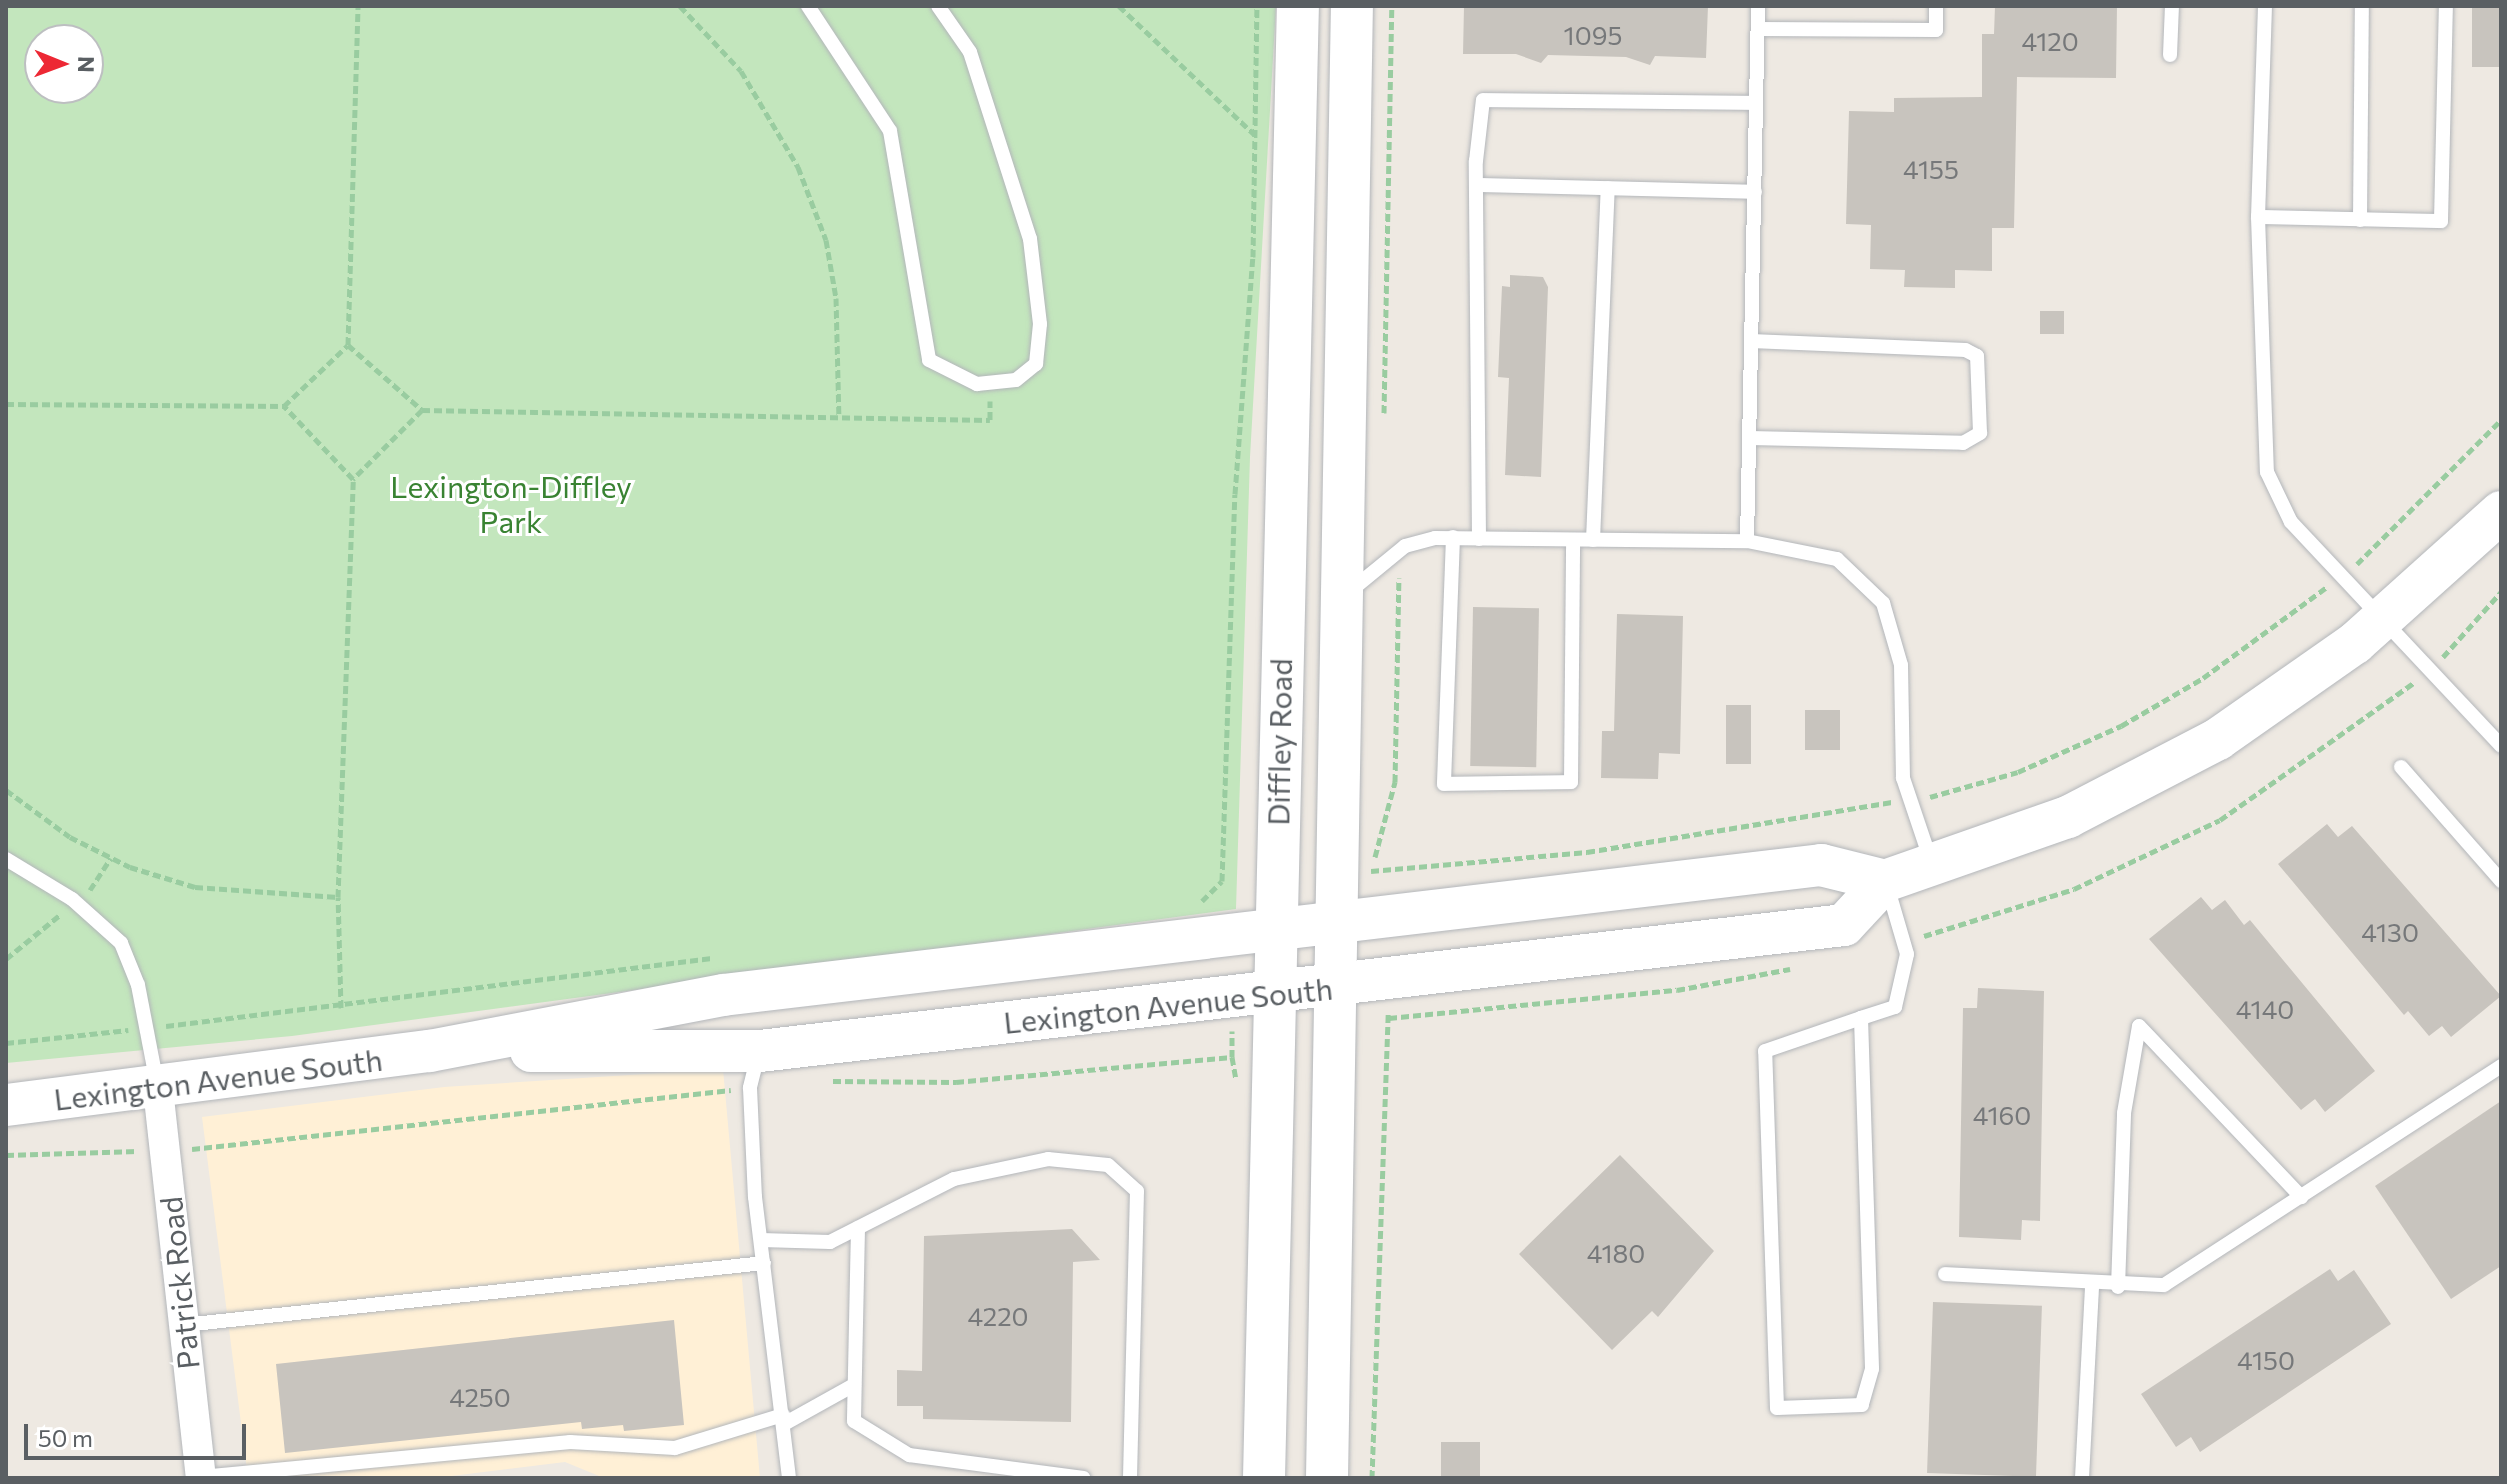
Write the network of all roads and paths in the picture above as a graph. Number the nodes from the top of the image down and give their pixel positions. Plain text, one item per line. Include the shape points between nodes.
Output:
1 (358, 6) edge
2 (808, 6) edge
3 (938, 6) edge
4 (1119, 6) edge
5 (1257, 6) edge
6 (1298, 6) edge
7 (1352, 6) edge
8 (1392, 6) edge
9 (1758, 6) edge
10 (1936, 6) edge
11 (2172, 6) edge
12 (2265, 6) edge
13 (2362, 6) edge
14 (2446, 6) edge
15 (684, 7) edge
16 (1758, 29) junction
17 (2170, 55) dead end
18 (1756, 103) junction
19 (1255, 135) junction
20 (1477, 185) junction
21 (1608, 188) junction
22 (1755, 192) junction
23 (2258, 217) junction
24 (2360, 220) junction
25 (1752, 341) junction
26 (348, 345) junction
27 (991, 383) junction
28 (6, 404) edge
29 (284, 406) junction
30 (422, 410) junction
31 (839, 417) junction
32 (2501, 420) edge
33 (1384, 423) dead end
34 (1750, 438) junction
35 (353, 479) junction
36 (2501, 512) edge
37 (1453, 537) junction
38 (1479, 539) junction
39 (1573, 540) junction
40 (1593, 540) junction
41 (1747, 541) junction
42 (1392, 557) junction
43 (2342, 575) junction
44 (1346, 594) junction
45 (2384, 618) junction
46 (2501, 746) edge
47 (2401, 767) dead end
48 (6, 790) edge
49 (1910, 800) junction
50 (6, 859) edge
51 (1933, 868) junction
52 (1371, 871) junction
53 (2499, 874) edge
54 (1885, 881) junction
55 (338, 897) junction
56 (1198, 905) dead end
57 (1357, 922) junction
58 (1275, 930) junction
59 (718, 958) dead end
60 (1381, 983) junction
61 (1337, 988) junction
62 (1273, 995) junction
63 (341, 1008) junction
64 (1861, 1018) junction
65 (144, 1029) junction
66 (6, 1043) edge
67 (430, 1051) junction
68 (1223, 1056) dead end
69 (2501, 1066) edge
70 (755, 1069) junction
71 (816, 1081) dead end
72 (158, 1089) junction
73 (6, 1105) edge
74 (165, 1151) junction
75 (6, 1155) edge
76 (2301, 1197) junction
77 (858, 1228) junction
78 (761, 1240) junction
79 (764, 1263) junction
80 (1945, 1274) dead end
81 (2092, 1285) junction
82 (2118, 1287) junction
83 (184, 1325) junction
84 (854, 1385) junction
85 (783, 1419) junction
86 (201, 1478) edge
87 (789, 1478) edge
88 (1083, 1478) edge
89 (1130, 1478) edge
90 (1264, 1478) edge
91 (1327, 1478) edge
92 (1372, 1478) edge
93 (2082, 1478) edge

1 - 26 path
2 - 27 lane via 890,131 929,360 948,376
3 - 27 lane via 970,52 1030,239 1040,324 1036,364 1016,380
4 - 19 path
5 - 19 path
6 - 58 street, Diffley Road
7 - 44 street, Diffley Road
8 - 33 path
9 - 16 lane
10 - 16 lane via 1936,30
11 - 17 lane
12 - 23 lane
13 - 24 lane
14 - 24 lane via 2441,221
15 - 31 path via 762,104 826,240 836,298
16 - 18 lane
18 - 20 lane via 1483,100
18 - 22 lane
19 - 56 path via 1222,881
20 - 21 lane
20 - 38 lane
21 - 22 lane
21 - 40 lane
22 - 25 lane
23 - 24 lane
23 - 43 lane via 2267,472 2291,522
25 - 34 lane
25 - 34 lane via 1965,350 1977,356 1980,433 1963,443
26 - 29 path
26 - 30 path
27 - 31 path via 990,420
28 - 29 path
29 - 35 path
30 - 31 path
30 - 35 path
32 - 43 path
34 - 41 lane
35 - 55 path
36 - 45 street, Lexington Avenue South
37 - 38 lane
37 - 39 lane via 1444,784 1571,782
37 - 42 lane via 1405,546
38 - 39 lane
39 - 40 lane
40 - 41 lane
41 - 49 lane via 1837,559 1883,603 1901,665
42 - 44 lane
42 - 52 path via 1400,571 1395,782
43 - 45 lane
43 - 49 path via 2203,678 2121,726 2018,772
44 - 57 street, Diffley Road
45 - 46 lane
45 - 51 street, Lexington Avenue South via 2218,739 2068,817
47 - 53 lane
48 - 55 path via 70,837 130,867 195,887
49 - 51 lane
49 - 52 path via 1587,852
50 - 65 lane via 72,899 121,943
51 - 54 street, Lexington Avenue South
52 - 57 path
54 - 57 street, Lexington Avenue South via 1821,865
54 - 60 street, Lexington Avenue South via 1844,925
54 - 64 lane via 1907,954 1895,1007
55 - 63 path
57 - 58 street, Lexington Avenue South
57 - 61 street, Diffley Road
58 - 62 street, Diffley Road
58 - 67 street, Lexington Avenue South via 723,995
59 - 63 path
60 - 61 street, Lexington Avenue South
60 - 92 path via 1389,1018
61 - 62 street, Lexington Avenue South
61 - 91 street, Diffley Road
62 - 70 street, Lexington Avenue South
62 - 90 street, Diffley Road
63 - 65 path
64 - 64 lane via 1765,1051 1777,1408 1862,1405 1872,1369
65 - 66 path
65 - 72 lane
67 - 70 street, Lexington Avenue South
67 - 72 street, Lexington Avenue South
68 - 71 path via 956,1082
69 - 76 lane
70 - 74 path
70 - 78 lane
72 - 73 street, Lexington Avenue South
72 - 74 street, Patrick Road
74 - 75 path
74 - 83 street, Patrick Road
76 - 82 lane via 2164,1285
76 - 82 lane via 2139,1026 2124,1113
77 - 78 lane via 830,1242
77 - 84 lane
77 - 89 lane via 954,1179 1048,1159 1108,1165 1137,1191
78 - 79 lane
79 - 83 lane
79 - 85 lane
80 - 81 lane
81 - 82 lane
81 - 93 lane
83 - 86 street, Patrick Road
84 - 85 lane
84 - 88 lane via 854,1421 909,1455
85 - 86 lane via 675,1448 570,1442
85 - 87 lane

